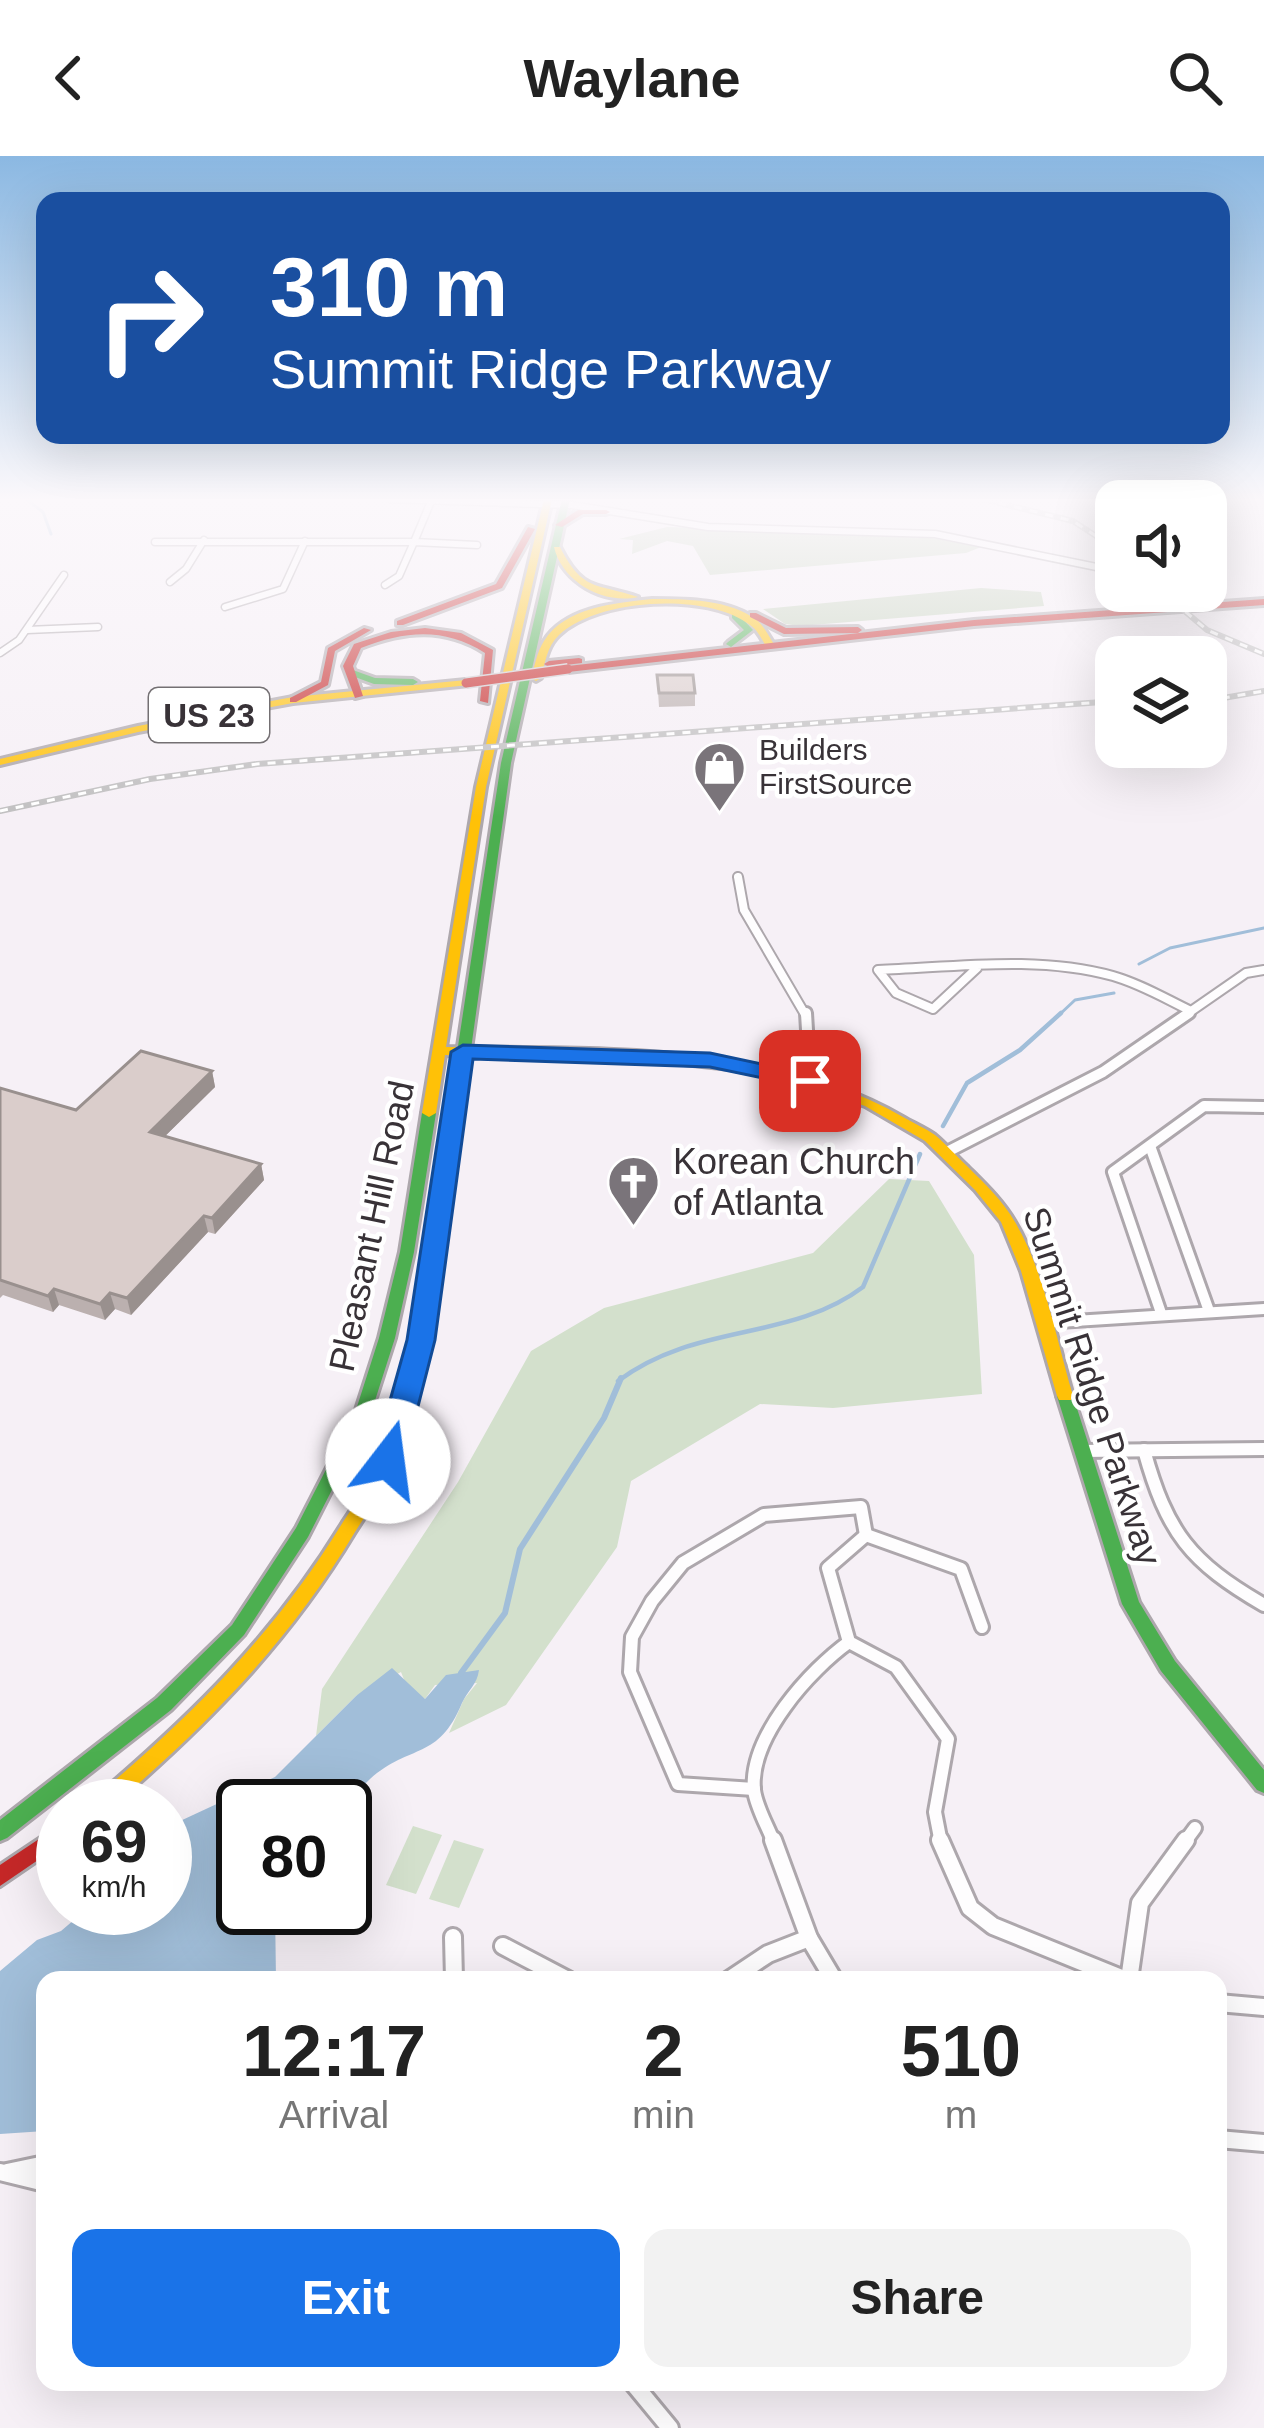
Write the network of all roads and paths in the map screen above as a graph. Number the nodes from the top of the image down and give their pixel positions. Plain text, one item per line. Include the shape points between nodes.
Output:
1 (44, 605) edge
2 (231, 605) edge
3 (529, 605) edge
4 (541, 605) edge
5 (632, 605) edge
6 (675, 605) edge
7 (700, 605) edge
8 (722, 605) edge
9 (454, 606) joint
10 (225, 607) dead end
11 (1123, 612) edge
12 (974, 623) junction
13 (98, 627) dead end
14 (27, 630) junction
15 (773, 639) junction
16 (731, 644) junction
17 (0, 653) edge
18 (565, 666) junction
19 (464, 679) junction
20 (351, 688) junction
21 (293, 700) junction
22 (0, 762) edge
23 (506, 764) junction
24 (481, 787) junction
25 (738, 877) dead end
26 (977, 968) junction
27 (1264, 970) edge
28 (1191, 1011) junction
29 (441, 1051) junction
30 (463, 1052) junction
31 (810, 1081) junction
32 (1264, 1107) edge
33 (1150, 1146) junction
34 (947, 1152) junction
35 (1264, 1309) edge
36 (1209, 1311) junction
37 (1162, 1313) junction
38 (1043, 1323) junction
39 (1264, 1449) edge
40 (1144, 1450) junction
41 (1081, 1451) junction
42 (866, 1535) junction
43 (1264, 1605) edge
44 (982, 1627) dead end
45 (849, 1642) junction
46 (131, 1779) edge
47 (1264, 1784) edge
48 (754, 1789) junction
49 (1196, 1828) dead end
50 (0, 1832) edge
51 (36, 1851) edge
52 (0, 1877) edge
53 (453, 1937) dead end
54 (809, 1938) junction
55 (503, 1946) dead end
56 (454, 1971) edge
57 (551, 1971) edge
58 (743, 1971) edge
59 (829, 1971) edge
60 (1105, 1971) edge
61 (1129, 1971) edge
62 (1227, 2004) edge
63 (1264, 2007) edge
64 (1227, 2140) edge
65 (1264, 2143) edge
66 (36, 2166) edge
67 (2, 2172) edge
68 (36, 2181) edge
69 (639, 2391) edge
70 (670, 2428) edge

1 - 14 street
2 - 10 street
3 - 24 main road, Pleasant Hill Road
4 - 23 main road, Pleasant Hill Road
5 - 23 main road via 598,610 555,632
6 - 16 main road via 739,618 749,630
7 - 15 main road via 724,609
8 - 15 main road via 749,613
9 - 20 main road via 341,649 335,659
9 - 21 main road via 340,642 326,659 324,685
11 - 12 main road, US 23
12 - 15 main road, US 23
12 - 15 main road, US 23
13 - 14 street
14 - 17 street
15 - 16 main road, US 23
15 - 18 main road, US 23
16 - 18 main road, US 23
18 - 19 main road, US 23, bridge
19 - 20 main road, US 23
19 - 20 main road, US 23
20 - 21 main road, US 23
20 - 24 main road via 349,656 386,634 446,631 479,641 490,652
21 - 22 main road, US 23
23 - 30 main road, Pleasant Hill Road
24 - 29 main road, Pleasant Hill Road
25 - 31 street via 744,910 806,1008
26 - 26 street via 957,968 878,970 896,993 933,1009
26 - 28 street via 1100,973
27 - 28 street via 1246,973
28 - 34 street via 1103,1072
29 - 30 main road, Summit Ridge Parkway
29 - 50 main road, Pleasant Hill Road via 387,1338 363,1413 302,1532 238,1630 164,1704
30 - 31 main road, Summit Ridge Parkway via 710,1060
30 - 46 main road, Pleasant Hill Road via 421,1340 388,1461 315,1587 258,1659
31 - 34 main road, Summit Ridge Parkway via 909,1122
32 - 33 street via 1204,1106
33 - 36 street
33 - 37 street via 1114,1172
34 - 38 main road, Summit Ridge Parkway via 991,1192 1012,1228
35 - 36 street
36 - 37 street
37 - 38 street
38 - 41 main road, Summit Ridge Parkway
39 - 40 street
40 - 41 street
40 - 43 street via 1172,1532 1205,1571
41 - 47 main road, Summit Ridge Parkway via 1131,1604 1168,1666
42 - 44 street via 962,1569
42 - 45 street via 828,1568
42 - 48 street via 861,1507 764,1515 683,1563 632,1637 630,1672 678,1784
45 - 48 street via 786,1706
45 - 60 street via 912,1678 948,1739 935,1812 970,1908 993,1926
48 - 54 street
49 - 61 street via 1140,1903
51 - 52 main road
53 - 56 street
54 - 58 street
54 - 59 street
55 - 57 street
62 - 63 street
64 - 65 street
66 - 67 street
67 - 68 street
69 - 70 street

